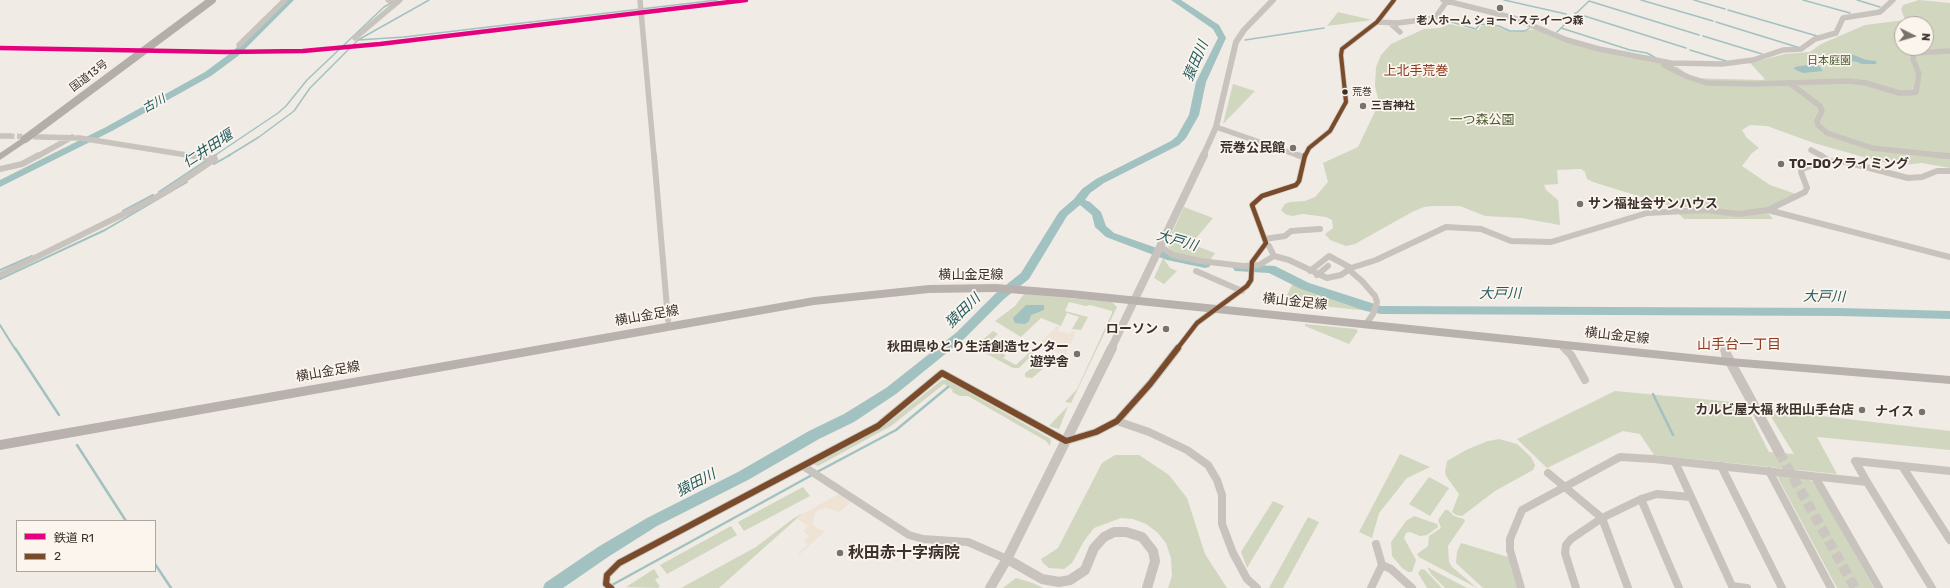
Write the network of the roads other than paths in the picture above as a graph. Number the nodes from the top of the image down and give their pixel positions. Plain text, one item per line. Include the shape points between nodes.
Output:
1 (203, 0) edge
2 (212, 0) edge
3 (285, 0) edge
4 (388, 0) edge
5 (640, 0) edge
6 (1273, 0) edge
7 (1394, 0) edge
8 (1445, 0) edge
9 (1893, 0) edge
10 (399, 1) edge
11 (1474, 1) edge
12 (1461, 2) edge
13 (1377, 22) junction
14 (1390, 23) junction
15 (1400, 32) dead end
16 (355, 38) dead end
17 (239, 45) dead end
18 (1950, 51) edge
19 (1659, 62) junction
20 (1791, 84) junction
21 (1216, 127) junction
22 (0, 136) edge
23 (40, 137) tunnel mouth
24 (73, 137) junction
25 (16, 138) junction
26 (0, 150) edge
27 (1811, 150) dead end
28 (1950, 156) edge
29 (0, 157) edge
30 (1304, 157) junction
31 (1829, 161) junction
32 (0, 169) edge
33 (1950, 171) edge
34 (1768, 210) junction
35 (1320, 229) dead end
36 (1265, 241) junction
37 (1159, 249) junction
38 (1274, 256) junction
39 (1950, 256) edge
40 (1328, 266) dead end
41 (1252, 268) junction
42 (1350, 268) junction
43 (1196, 271) dead end
44 (1310, 271) junction
45 (0, 275) edge
46 (1317, 275) junction
47 (1004, 286) junction
48 (1242, 291) junction
49 (1135, 296) junction
50 (1222, 305) junction
51 (1371, 315) junction
52 (668, 320) junction
53 (1721, 344) dead end
54 (1562, 345) junction
55 (1728, 358) junction
56 (1950, 374) edge
57 (1585, 380) dead end
58 (1950, 380) edge
59 (1117, 422) junction
60 (0, 437) edge
61 (1066, 440) junction
62 (0, 444) edge
63 (1779, 452) tunnel mouth
64 (1675, 462) junction
65 (803, 466) junction
66 (1721, 466) junction
67 (1902, 466) junction
68 (1769, 471) junction
69 (1950, 471) edge
70 (1548, 473) dead end
71 (1816, 477) junction
72 (1867, 482) junction
73 (1564, 487) junction
74 (1691, 497) junction
75 (1641, 499) junction
76 (1602, 518) junction
77 (1950, 540) edge
78 (1376, 544) dead end
79 (1007, 559) junction
80 (1382, 565) junction
81 (609, 586) edge
82 (1733, 587) edge
83 (990, 588) edge
84 (1147, 588) edge
85 (1257, 588) edge
86 (1371, 588) edge
87 (1412, 588) edge
88 (1521, 588) edge
89 (1576, 588) edge
90 (1628, 588) edge
91 (1679, 588) edge
92 (1747, 588) edge
93 (1782, 588) edge
94 (1832, 588) edge
95 (1879, 588) edge
96 (1932, 588) edge

1 - 25 highway, 国道13号
2 - 25 highway, 国道13号, bridge
3 - 17 street
4 - 10 street
5 - 52 street
6 - 21 street via 1236,42
7 - 13 street
8 - 12 street
8 - 14 street via 1435,18
9 - 19 street via 1880,12 1843,18 1836,33 1816,39 1801,48 1783,50 1753,60 1722,64
10 - 16 street
11 - 12 street
12 - 19 street via 1514,18 1567,40
13 - 14 street
13 - 30 street via 1342,49 1346,102 1330,131 1309,148
14 - 15 street
18 - 20 street via 1914,53 1913,59 1919,74 1916,92 1899,93 1866,83 1848,81
19 - 20 street via 1688,77 1707,82
20 - 28 street via 1820,106 1822,111 1817,121 1818,125 1832,136 1872,148
21 - 30 street
21 - 37 street
22 - 25 street
23 - 24 street
24 - 32 street via 22,164
24 - 45 street via 215,159 142,205
25 - 26 highway, 国道13号
25 - 29 highway, 国道13号
27 - 31 street via 1828,158
30 - 36 street via 1296,185 1262,196 1252,205
31 - 33 street via 1868,166 1908,178 1922,177 1937,171
31 - 34 street via 1802,169 1806,192
34 - 39 street
34 - 42 street via 1739,214 1705,210 1647,213 1551,242 1510,241 1481,229 1446,227 1376,260
35 - 36 street via 1291,231 1285,236
36 - 38 street
36 - 41 street via 1252,262
37 - 41 street via 1185,258
37 - 49 street
38 - 41 street
38 - 44 street via 1289,260
40 - 46 street
41 - 48 street via 1251,280
42 - 44 street via 1330,256
42 - 46 street via 1335,277
42 - 51 street via 1375,296 1377,302
43 - 48 street
44 - 46 street
47 - 49 main road, 横山金足線
47 - 52 main road, 横山金足線 via 934,284 844,291
47 - 62 main road, 横山金足線 via 929,289 814,301
48 - 50 street
49 - 50 main road, 横山金足線
49 - 61 street
50 - 51 main road, 横山金足線
50 - 59 street via 1197,323
51 - 54 main road, 横山金足線
51 - 55 main road, 横山金足線
52 - 60 main road, 横山金足線
53 - 55 street
54 - 55 main road, 横山金足線
54 - 57 street via 1571,355
55 - 56 main road, 横山金足線
55 - 58 main road, 横山金足線
55 - 63 street
59 - 61 street via 1096,432
59 - 85 street via 1149,432 1187,450 1208,466 1217,480 1222,495 1222,524 1233,553 1246,579
61 - 65 street via 942,373 878,426
61 - 79 street
64 - 66 street
64 - 73 street via 1620,457
64 - 74 street
65 - 79 street via 909,535 968,542
65 - 81 street via 620,563 607,575
66 - 68 street
66 - 93 street
67 - 69 street
67 - 72 street via 1855,461
67 - 77 street
68 - 71 street
68 - 94 street
70 - 73 street
71 - 72 street
71 - 95 street
72 - 96 street
73 - 76 street
73 - 88 street via 1522,510 1517,519 1510,539 1510,550
74 - 75 street via 1657,494
74 - 82 street
75 - 76 street
75 - 91 street
76 - 89 street via 1566,545 1565,553
76 - 90 street
78 - 80 street
79 - 83 street
79 - 84 street via 1042,579 1059,582 1070,580 1085,570 1094,548 1104,537 1114,532 1126,532 1142,537 1153,551 1155,561
80 - 86 street
80 - 87 street via 1391,569
82 - 92 street

